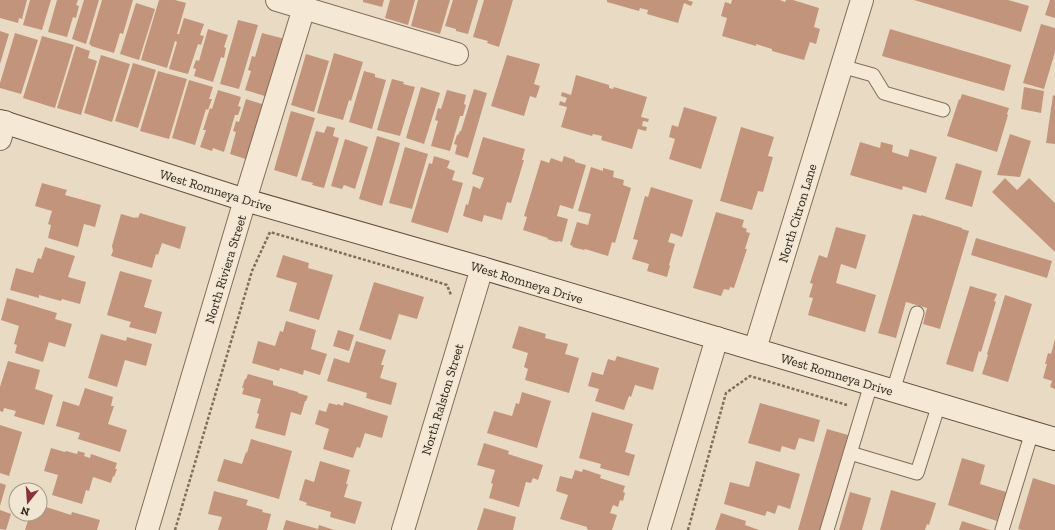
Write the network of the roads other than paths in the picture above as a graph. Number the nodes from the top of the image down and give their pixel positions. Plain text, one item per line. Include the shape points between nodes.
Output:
1 (277, 0) edge
2 (862, 0) edge
3 (304, 8) junction
4 (457, 54) dead end
5 (839, 71) junction
6 (943, 110) dead end
7 (2, 127) edge
8 (245, 200) junction
9 (482, 268) junction
10 (917, 313) dead end
11 (717, 338) junction
12 (755, 349) junction
13 (871, 384) junction
14 (893, 391) junction
15 (939, 404) junction
16 (1032, 432) junction
17 (1055, 439) edge
18 (850, 453) junction
19 (147, 530) edge
20 (403, 530) edge
21 (659, 530) edge
22 (827, 530) edge
23 (1002, 530) edge

1 - 3 street
2 - 5 street, North Citron Lane
3 - 4 street
3 - 8 street, North Riviera Street
5 - 6 lane via 872,75 884,93
5 - 12 street, North Citron Lane
7 - 8 street, West Romneya Drive
8 - 9 street, West Romneya Drive
8 - 19 street, North Riviera Street
9 - 11 street, West Romneya Drive
9 - 20 street, North Ralston Street
10 - 14 lane
11 - 12 street, West Romneya Drive
11 - 21 street
12 - 13 street, West Romneya Drive
13 - 14 street, West Romneya Drive
13 - 18 lane
14 - 15 street, West Romneya Drive
15 - 16 street, West Romneya Drive
15 - 18 lane via 917,473
16 - 17 street, West Romneya Drive
16 - 23 lane
18 - 22 lane

